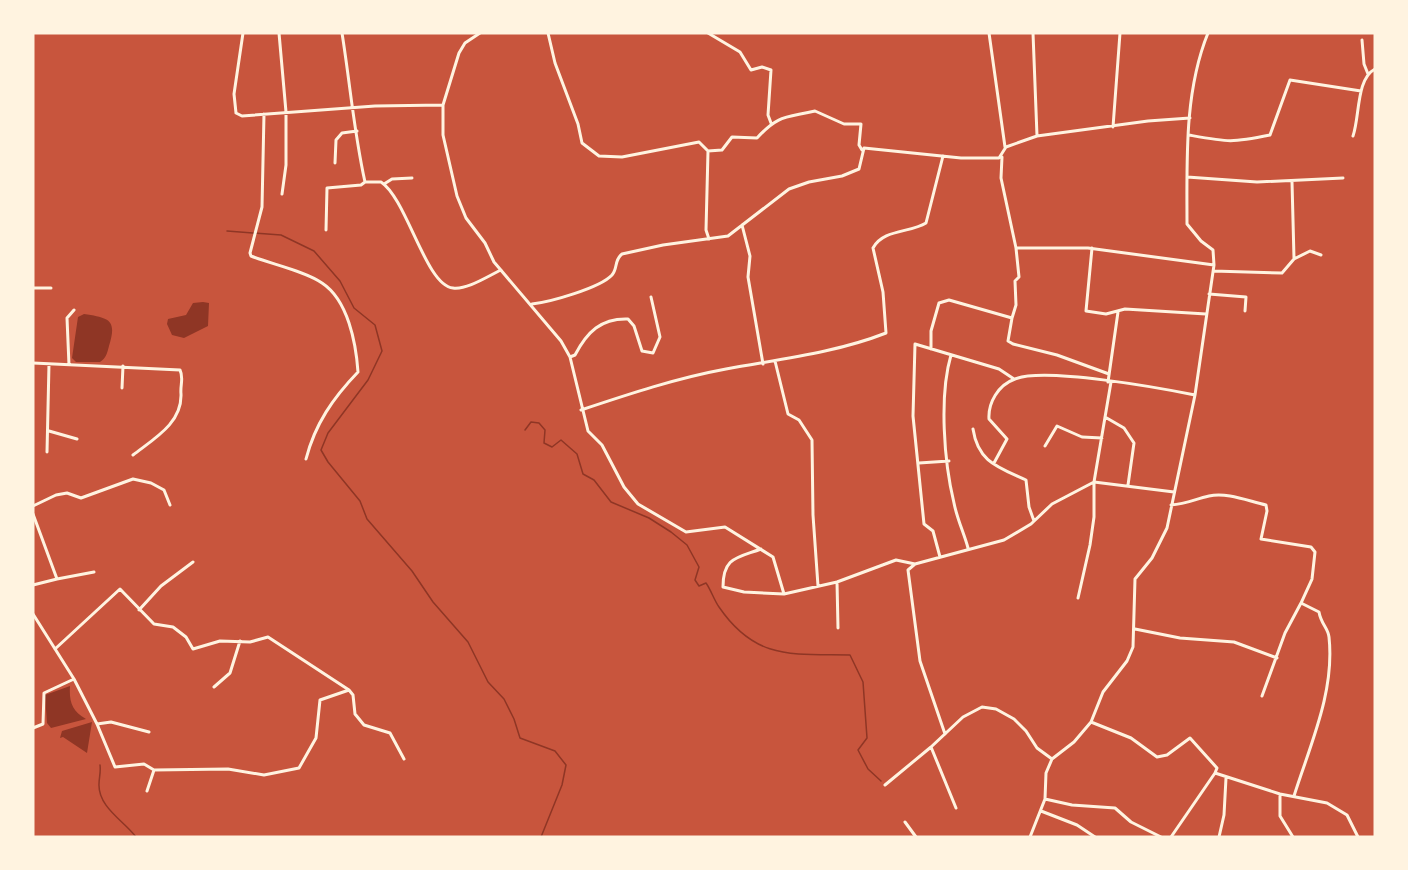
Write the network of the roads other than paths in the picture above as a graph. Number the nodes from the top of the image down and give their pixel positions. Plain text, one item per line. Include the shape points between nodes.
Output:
1 (243, 33) edge
2 (279, 33) edge
3 (342, 33) edge
4 (480, 33) edge
5 (548, 33) edge
6 (708, 33) edge
7 (989, 33) edge
8 (1033, 33) edge
9 (1120, 33) edge
10 (1208, 33) edge
11 (1362, 40) dead end
12 (1375, 69) edge
13 (1368, 74) junction
14 (1361, 91) junction
15 (443, 105) junction
16 (351, 109) junction
17 (286, 112) junction
18 (264, 114) junction
19 (1190, 118) junction
20 (771, 123) junction
21 (1113, 127) junction
22 (357, 131) junction
23 (1189, 135) junction
24 (1037, 136) junction
25 (1353, 136) dead end
26 (1004, 149) junction
27 (862, 150) junction
28 (708, 151) junction
29 (1002, 155) junction
30 (943, 156) junction
31 (335, 163) dead end
32 (1187, 177) junction
33 (412, 178) dead end
34 (1343, 178) dead end
35 (364, 182) junction
36 (1292, 182) junction
37 (384, 184) junction
38 (282, 194) dead end
39 (742, 225) junction
40 (326, 230) dead end
41 (709, 239) junction
42 (1016, 248) junction
43 (1092, 249) junction
44 (1321, 255) dead end
45 (1294, 259) junction
46 (1214, 265) junction
47 (501, 270) junction
48 (1213, 271) junction
49 (33, 288) edge
50 (51, 288) dead end
51 (1209, 294) junction
52 (651, 297) dead end
53 (531, 304) junction
54 (74, 310) dead end
55 (1245, 311) dead end
56 (1118, 312) junction
57 (1206, 314) junction
58 (1012, 318) junction
59 (931, 349) junction
60 (951, 355) junction
61 (570, 357) junction
62 (775, 362) junction
63 (33, 363) edge
64 (49, 364) junction
65 (763, 364) junction
66 (69, 365) junction
67 (123, 366) junction
68 (1109, 374) junction
69 (1014, 379) junction
70 (1110, 382) junction
71 (122, 388) dead end
72 (1194, 395) junction
73 (581, 410) junction
74 (1105, 417) junction
75 (973, 429) dead end
76 (49, 431) junction
77 (1102, 438) junction
78 (78, 439) dead end
79 (1045, 446) dead end
80 (47, 452) dead end
81 (133, 454) dead end
82 (306, 459) dead end
83 (949, 461) junction
84 (919, 463) junction
85 (994, 463) junction
86 (1094, 482) junction
87 (1128, 485) junction
88 (1174, 492) junction
89 (170, 505) dead end
90 (1172, 505) junction
91 (33, 506) edge
92 (33, 514) edge
93 (1034, 521) junction
94 (968, 548) junction
95 (761, 549) junction
96 (939, 557) junction
97 (193, 562) dead end
98 (915, 564) junction
99 (94, 572) dead end
100 (57, 579) junction
101 (837, 582) junction
102 (33, 585) edge
103 (818, 586) junction
104 (784, 594) junction
105 (1078, 598) dead end
106 (1301, 603) junction
107 (139, 610) junction
108 (33, 614) edge
109 (838, 628) dead end
110 (1135, 629) junction
111 (240, 641) junction
112 (55, 649) junction
113 (1277, 658) junction
114 (74, 679) junction
115 (214, 687) dead end
116 (349, 690) junction
117 (1262, 696) dead end
118 (1091, 722) junction
119 (97, 724) junction
120 (33, 728) edge
121 (149, 732) dead end
122 (945, 735) junction
123 (931, 747) junction
124 (404, 759) dead end
125 (1052, 759) junction
126 (154, 770) junction
127 (1215, 773) junction
128 (1226, 778) junction
129 (885, 785) dead end
130 (147, 790) dead end
131 (1280, 794) junction
132 (1294, 796) junction
133 (1045, 799) junction
134 (956, 808) dead end
135 (1041, 811) junction
136 (904, 822) dead end
137 (916, 837) edge
138 (1030, 837) edge
139 (1095, 837) edge
140 (1161, 837) edge
141 (1171, 837) edge
142 (1219, 837) edge
143 (1293, 837) edge
144 (1358, 837) edge

1 - 18 street via 234,94 236,112 242,116
2 - 17 street
3 - 16 street
4 - 15 street via 465,43 459,53
5 - 28 street via 582,144 600,156 622,157 699,142
6 - 20 street via 740,52 751,70 771,70
7 - 26 street
8 - 24 street
9 - 21 street
10 - 19 street via 1197,61
11 - 13 street
12 - 13 street
13 - 14 street
14 - 23 street via 1290,80 1270,135 1229,142
14 - 25 street via 1359,120
15 - 16 street
15 - 47 street via 442,135 457,196 466,218
16 - 17 street
16 - 22 street
17 - 18 street
17 - 38 street
18 - 82 street via 262,207 251,256 321,282 336,296 356,345 358,372 321,418
19 - 21 street
19 - 23 street
20 - 27 street via 784,116 815,111 844,124 861,124
20 - 28 street via 757,138 732,138 722,150
21 - 24 street
22 - 31 street via 342,133 336,140
22 - 35 street
23 - 32 street
24 - 26 street
26 - 29 street
27 - 30 street via 869,147
27 - 39 street via 859,169 789,189
28 - 41 street
29 - 30 street via 993,159
29 - 42 street via 1001,178
30 - 62 street via 926,223 881,239 873,248 883,292 886,333
32 - 36 street
32 - 46 street via 1187,224 1213,250
33 - 37 street via 392,179
34 - 36 street
35 - 37 street
35 - 40 street via 361,186 327,188
36 - 45 street
37 - 47 street via 411,224 428,265 445,286 455,289
39 - 41 street via 728,236
39 - 65 street via 750,256 748,277
41 - 53 street via 622,254 612,274 600,282 555,301
42 - 43 street
42 - 58 street via 1018,277
43 - 46 street
43 - 56 street via 1086,311
44 - 45 street via 1310,251
45 - 48 street via 1282,273
46 - 48 street
47 - 53 street
48 - 51 street
49 - 50 street
51 - 55 street via 1246,297
51 - 57 street
52 - 61 street via 660,337 653,353 642,351 628,319 617,318 589,332
53 - 61 street
54 - 66 street via 67,318
56 - 57 street via 1125,309
56 - 68 street
57 - 72 street
58 - 59 street via 943,301 934,317
58 - 68 street via 1008,341 1013,344
59 - 60 street
59 - 84 street via 915,344 913,416
60 - 69 street via 999,369
60 - 83 street via 944,411
61 - 73 street
62 - 65 street
62 - 103 street via 788,414 800,420 812,440
63 - 64 street
64 - 66 street
64 - 76 street
65 - 73 street via 673,381
66 - 67 street
67 - 71 street
67 - 81 street via 177,368 182,373 182,400 177,417
68 - 70 street
69 - 70 street via 1048,376
69 - 85 street via 1000,389 988,410 989,419 1007,439
70 - 72 street
70 - 74 street
72 - 88 street
73 - 95 street via 588,431 602,445 624,487 638,504 686,532 725,527
74 - 77 street
74 - 87 street via 1124,428 1134,443
75 - 85 street via 976,447
76 - 78 street
76 - 80 street
77 - 79 street via 1082,437 1057,426
77 - 86 street
83 - 84 street
83 - 94 street via 954,505
84 - 96 street via 924,524 933,531
85 - 93 street via 1026,480
86 - 87 street
86 - 93 street via 1052,504
86 - 105 street via 1094,517
87 - 88 street
88 - 90 street
89 - 91 street via 164,490 133,479 81,498 67,493
90 - 106 street via 1226,496 1266,506 1261,538 1311,547 1315,552 1312,579
90 - 110 street via 1167,528 1152,558 1135,579
92 - 100 street
93 - 94 street via 1004,540
94 - 96 street
95 - 104 street via 773,557
95 - 104 street via 729,562 723,572 723,587
96 - 98 street
97 - 107 street via 160,586
98 - 101 street via 896,560
98 - 122 street via 908,570 915,638
99 - 100 street
100 - 102 street
101 - 103 street
101 - 109 street
103 - 104 street
106 - 113 street
106 - 132 street via 1319,612 1321,625 1329,636 1329,665 1321,716
107 - 111 street via 153,624 173,627 194,649 220,641
107 - 112 street via 120,590
108 - 112 street
110 - 113 street via 1180,638 1234,642
110 - 118 street via 1127,661 1103,692
111 - 115 street via 230,673
111 - 116 street via 268,637
112 - 114 street
113 - 117 street
114 - 119 street
114 - 120 street via 44,693 43,724
116 - 124 street via 359,720 373,730 390,733
116 - 126 street via 320,700 316,738 299,768 264,775 228,768
118 - 125 street
118 - 127 street via 1131,738 1157,757 1167,755 1190,738 1217,768
119 - 121 street via 111,722
119 - 126 street via 115,767 144,764
122 - 123 street
122 - 125 street via 971,711 982,707 996,709 1014,719 1037,748
123 - 129 street
123 - 134 street
125 - 133 street via 1046,773
126 - 130 street
127 - 128 street
127 - 141 street
128 - 131 street
128 - 142 street
131 - 132 street
131 - 143 street via 1280,816
132 - 144 street via 1327,803 1347,815
133 - 135 street
133 - 140 street via 1115,808 1131,822
135 - 138 street
135 - 139 street via 1077,825
136 - 137 street

